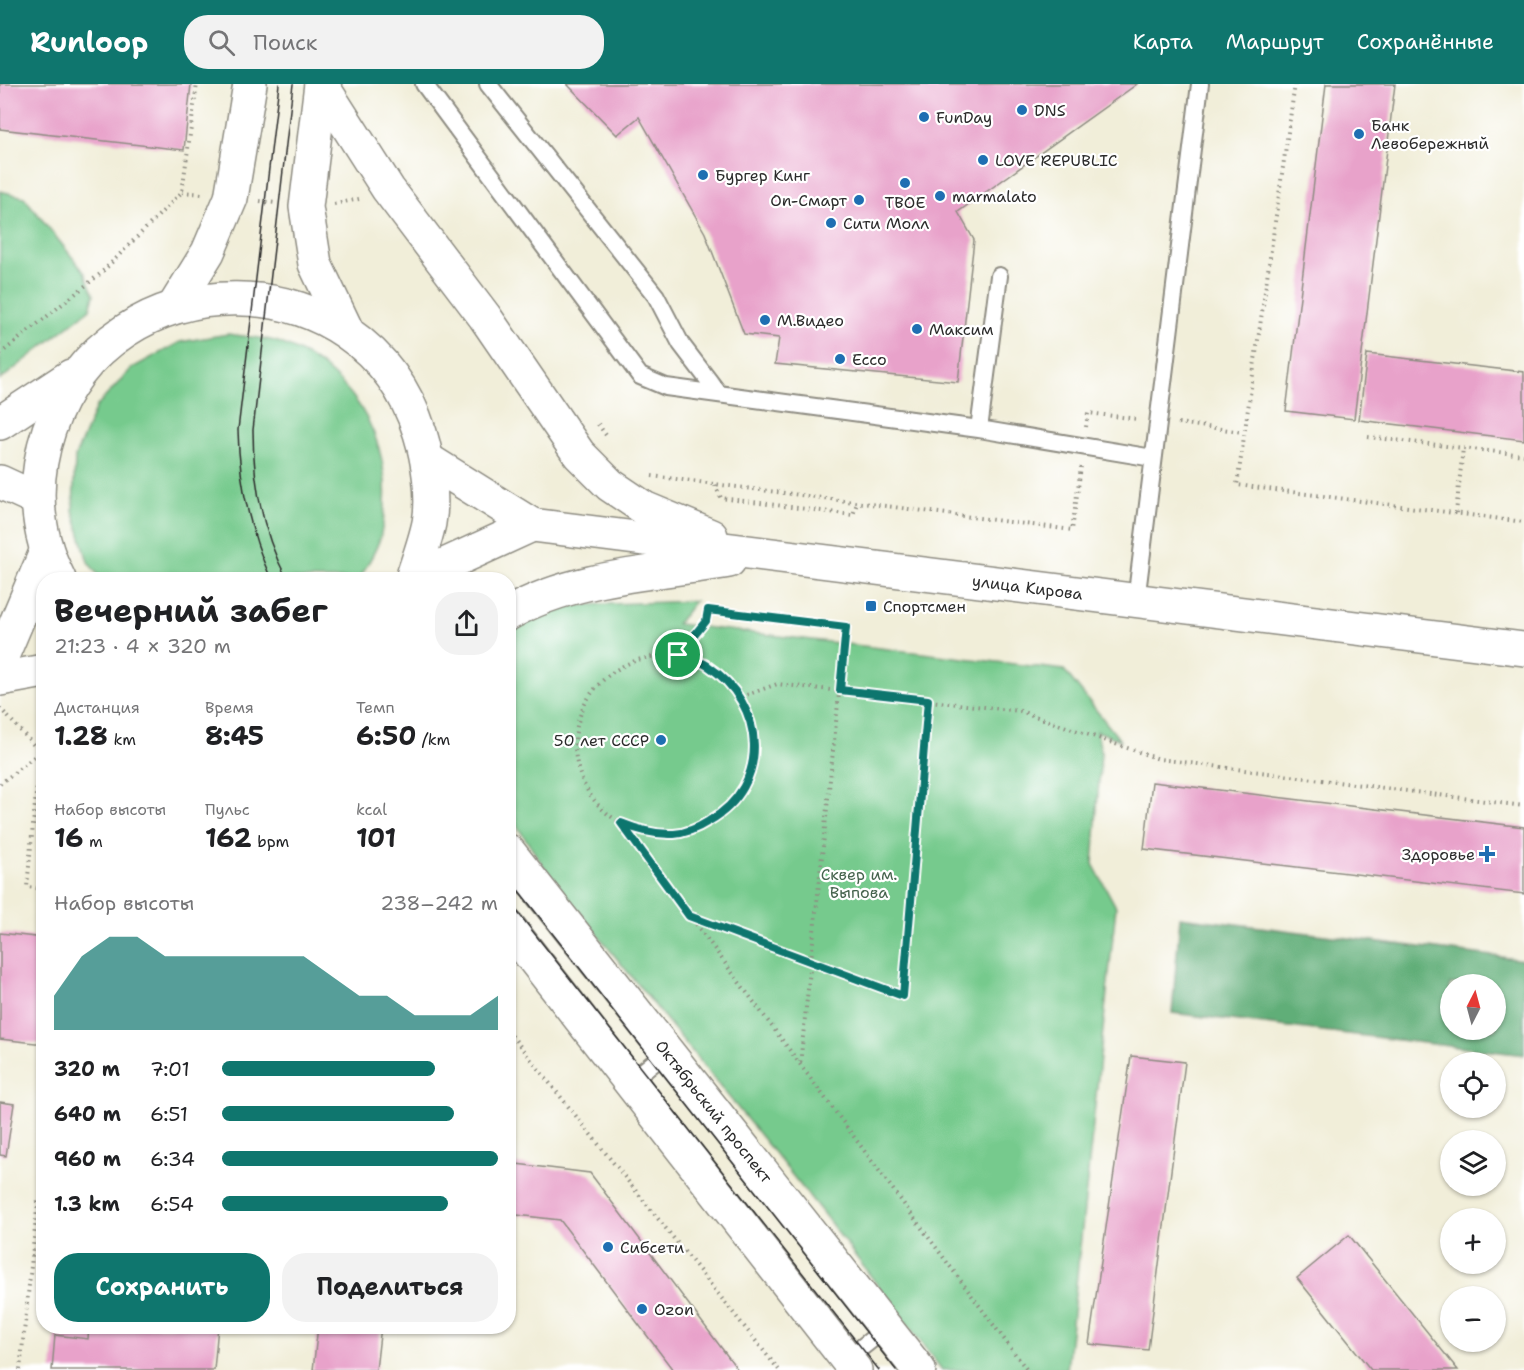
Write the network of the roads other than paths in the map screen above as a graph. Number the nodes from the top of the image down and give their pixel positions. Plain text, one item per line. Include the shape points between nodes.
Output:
1 (250, 84) edge
2 (321, 84) edge
3 (424, 84) edge
4 (488, 84) edge
5 (1200, 84) edge
6 (999, 276) dead end
7 (174, 307) junction
8 (348, 333) junction
9 (80, 370) junction
10 (719, 394) junction
11 (0, 423) edge
12 (979, 429) junction
13 (1153, 458) junction
14 (428, 460) junction
15 (0, 482) edge
16 (37, 499) junction
17 (532, 525) junction
18 (766, 555) junction
19 (53, 566) edge
20 (415, 572) edge
21 (428, 572) edge
22 (36, 596) edge
23 (1136, 601) junction
24 (516, 609) edge
25 (1524, 649) edge
26 (0, 661) edge
27 (36, 672) edge
28 (0, 679) edge
29 (516, 861) edge
30 (516, 936) edge
31 (668, 1051) junction
32 (629, 1083) junction
33 (886, 1328) junction
34 (851, 1365) edge
35 (919, 1370) edge

1 - 7 main road via 231,198 208,252
2 - 8 main road via 306,207 315,264
2 - 18 main road via 388,189 485,317 579,454 610,485 644,508
3 - 10 lane via 640,376 666,387
4 - 10 lane via 656,296 681,344
5 - 13 lane
6 - 12 lane
7 - 8 main road via 213,298 266,300 303,309
7 - 9 main road via 122,332
8 - 14 main road via 386,368 397,385 413,411
9 - 11 main road
9 - 16 main road via 56,410 45,442
10 - 12 lane
12 - 13 lane
13 - 23 lane
14 - 17 main road, улица Кирова
14 - 20 main road via 430,521
15 - 16 main road
16 - 19 main road
17 - 18 main road, улица Кирова
17 - 21 main road
18 - 23 main road, улица Кирова
18 - 24 main road via 561,590
22 - 26 main road
23 - 25 main road, улица Кирова
27 - 28 main road
29 - 31 main road, Октябрьский проспект
30 - 32 main road
31 - 32 lane
31 - 33 main road, Октябрьский проспект
32 - 34 main road
33 - 34 lane
33 - 35 main road, Октябрьский проспект

